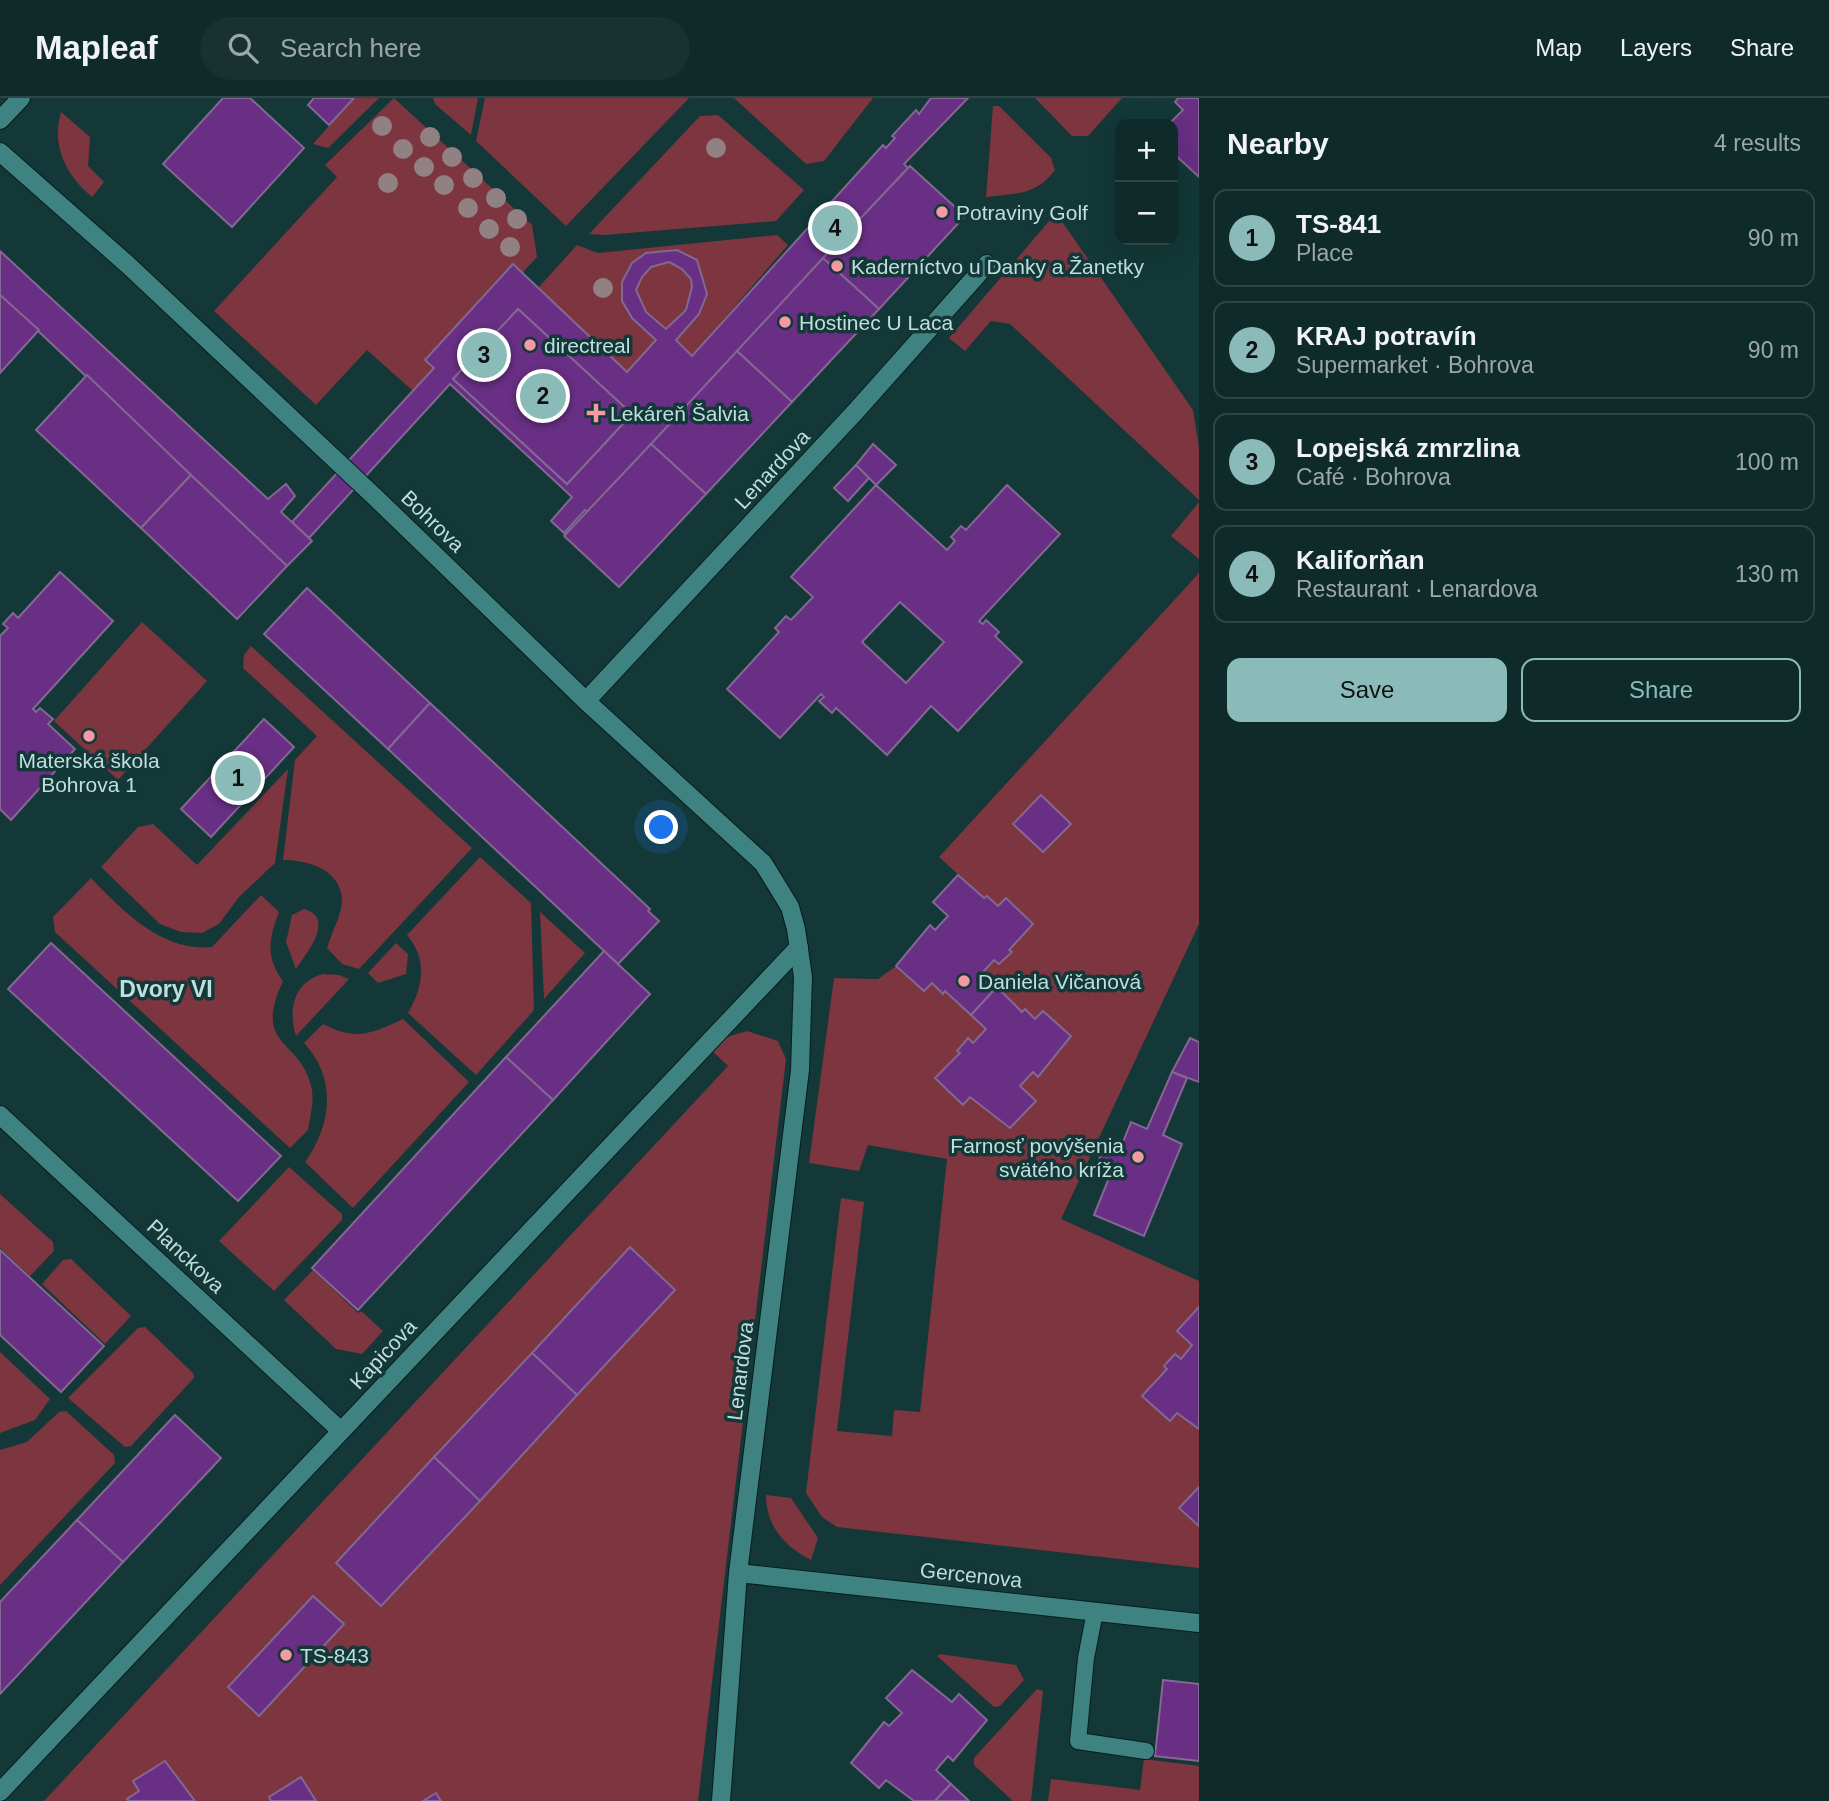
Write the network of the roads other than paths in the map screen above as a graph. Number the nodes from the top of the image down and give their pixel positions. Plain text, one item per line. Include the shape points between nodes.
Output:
1 (21, 98) edge
2 (0, 120) edge
3 (0, 152) edge
4 (987, 264) dead end
5 (586, 702) junction
6 (799, 947) junction
7 (0, 1115) edge
8 (341, 1431) junction
9 (738, 1573) junction
10 (1095, 1612) junction
11 (1199, 1623) edge
12 (1146, 1751) dead end
13 (0, 1792) edge
14 (722, 1801) edge

1 - 2 street
3 - 5 street, Bohrova via 128,265
4 - 5 street, Lenardova
5 - 6 street, Bohrova via 763,863 790,907
6 - 8 street, Kapicova
6 - 9 street, Lenardova via 803,1010 798,1094
7 - 8 street, Planckova
8 - 13 street, Kapicova
9 - 10 street, Gercenova
9 - 14 street, Lenardova
10 - 11 street, Gercenova
10 - 12 lane via 1078,1741

